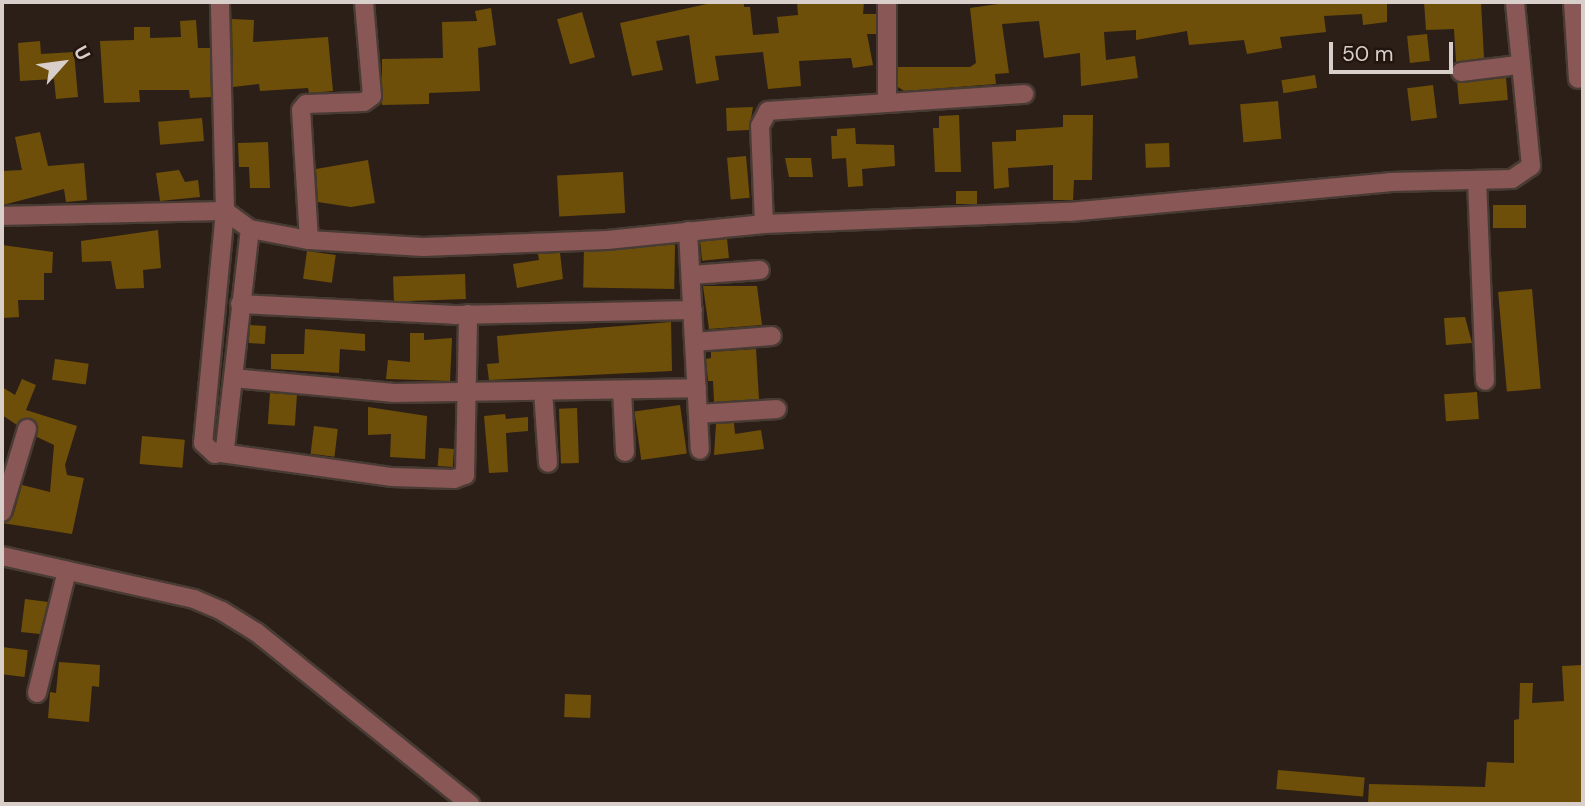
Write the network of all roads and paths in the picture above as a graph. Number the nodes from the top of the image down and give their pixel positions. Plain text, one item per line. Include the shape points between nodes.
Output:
1 (220, 2) edge
2 (364, 2) edge
3 (887, 2) edge
4 (1515, 2) edge
5 (1573, 2) edge
6 (1518, 65) junction
7 (1461, 72) dead end
8 (1578, 79) dead end
9 (1024, 94) dead end
10 (887, 101) junction
11 (1477, 180) junction
12 (225, 211) junction
13 (2, 216) edge
14 (764, 224) junction
15 (250, 229) junction
16 (688, 232) junction
17 (309, 240) junction
18 (760, 270) dead end
19 (691, 275) junction
20 (240, 303) junction
21 (693, 310) junction
22 (468, 314) junction
23 (772, 336) dead end
24 (694, 342) junction
25 (233, 378) junction
26 (1485, 381) dead end
27 (697, 388) junction
28 (622, 390) junction
29 (543, 391) junction
30 (466, 392) junction
31 (777, 410) dead end
32 (698, 414) junction
33 (27, 429) dead end
34 (701, 450) dead end
35 (625, 452) dead end
36 (221, 453) junction
37 (548, 463) dead end
38 (2, 512) edge
39 (2, 556) edge
40 (67, 571) junction
41 (37, 694) dead end
42 (470, 804) edge

1 - 12 street
2 - 17 street via 372,96 364,102 306,104 301,110
3 - 10 street
4 - 6 street
5 - 8 street
6 - 7 street
6 - 11 street via 1531,166 1517,178
9 - 10 street
10 - 14 street via 778,108 763,114
11 - 14 street via 1390,182 1069,212
11 - 26 street
12 - 13 street
12 - 15 street
12 - 36 street via 202,443 208,453
14 - 16 street
15 - 17 street
15 - 20 street
16 - 17 street via 423,247
16 - 19 street
18 - 19 street
19 - 21 street
20 - 22 street
20 - 25 street
21 - 22 street
21 - 24 street
22 - 30 street
23 - 24 street
24 - 27 street
25 - 30 street via 394,393
25 - 36 street
27 - 28 street
27 - 32 street
28 - 29 street
28 - 35 street
29 - 30 street
29 - 37 street
30 - 36 street via 468,470 458,478 392,477
31 - 32 street
32 - 34 street
33 - 38 street
39 - 40 street
40 - 41 street
40 - 42 street via 194,599 222,611 266,640

